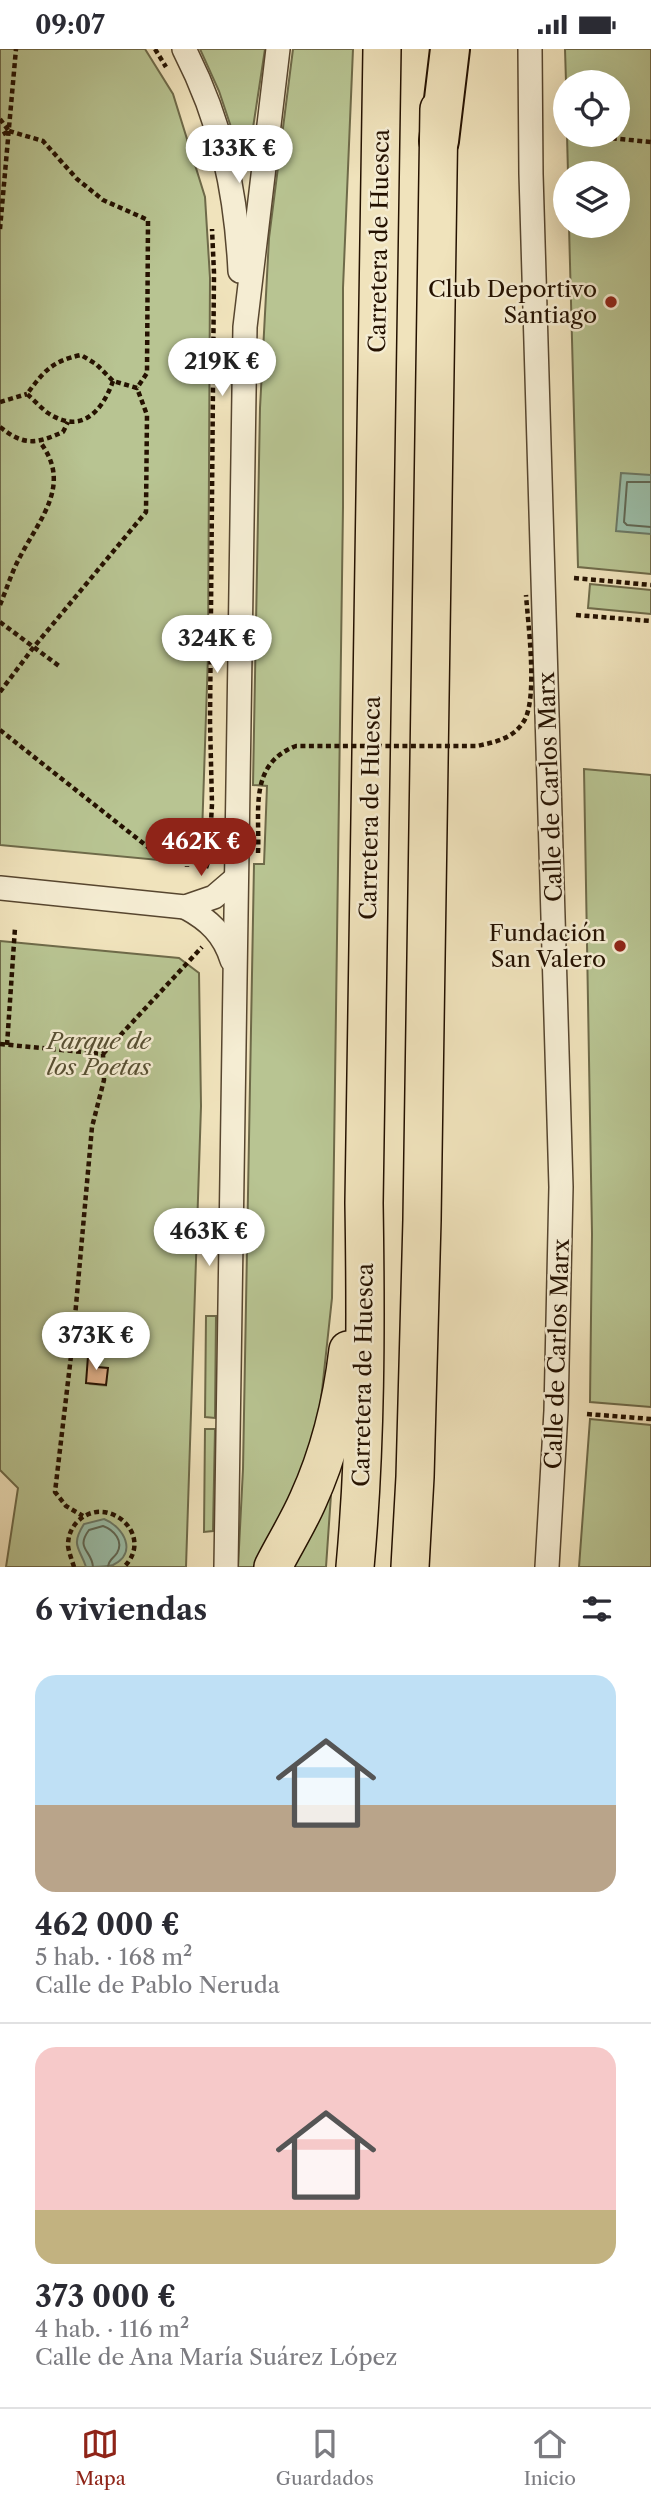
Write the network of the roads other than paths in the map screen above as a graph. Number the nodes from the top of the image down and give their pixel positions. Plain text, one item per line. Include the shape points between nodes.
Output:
1 (184, 49) edge
2 (278, 49) edge
3 (382, 49) edge
4 (438, 49) edge
5 (450, 49) edge
6 (530, 49) edge
7 (439, 141) junction
8 (245, 327) junction
9 (235, 879) junction
10 (0, 888) edge
11 (185, 907) junction
12 (235, 971) junction
13 (365, 1203) junction
14 (226, 1567) edge
15 (273, 1567) edge
16 (355, 1567) edge
17 (410, 1567) edge
18 (547, 1567) edge

1 - 8 street via 214,115 232,183
2 - 8 street
3 - 13 highway, Carretera de Huesca
4 - 7 highway
5 - 7 highway
6 - 18 street, Calle de Carlos Marx via 561,1187 557,1397
7 - 17 highway via 422,1220
8 - 9 street
9 - 11 street via 214,897
9 - 12 street
10 - 11 street
11 - 12 street via 217,930
12 - 14 street
13 - 15 highway via 337,1410 307,1501
13 - 16 highway, Carretera de Huesca via 367,1354

